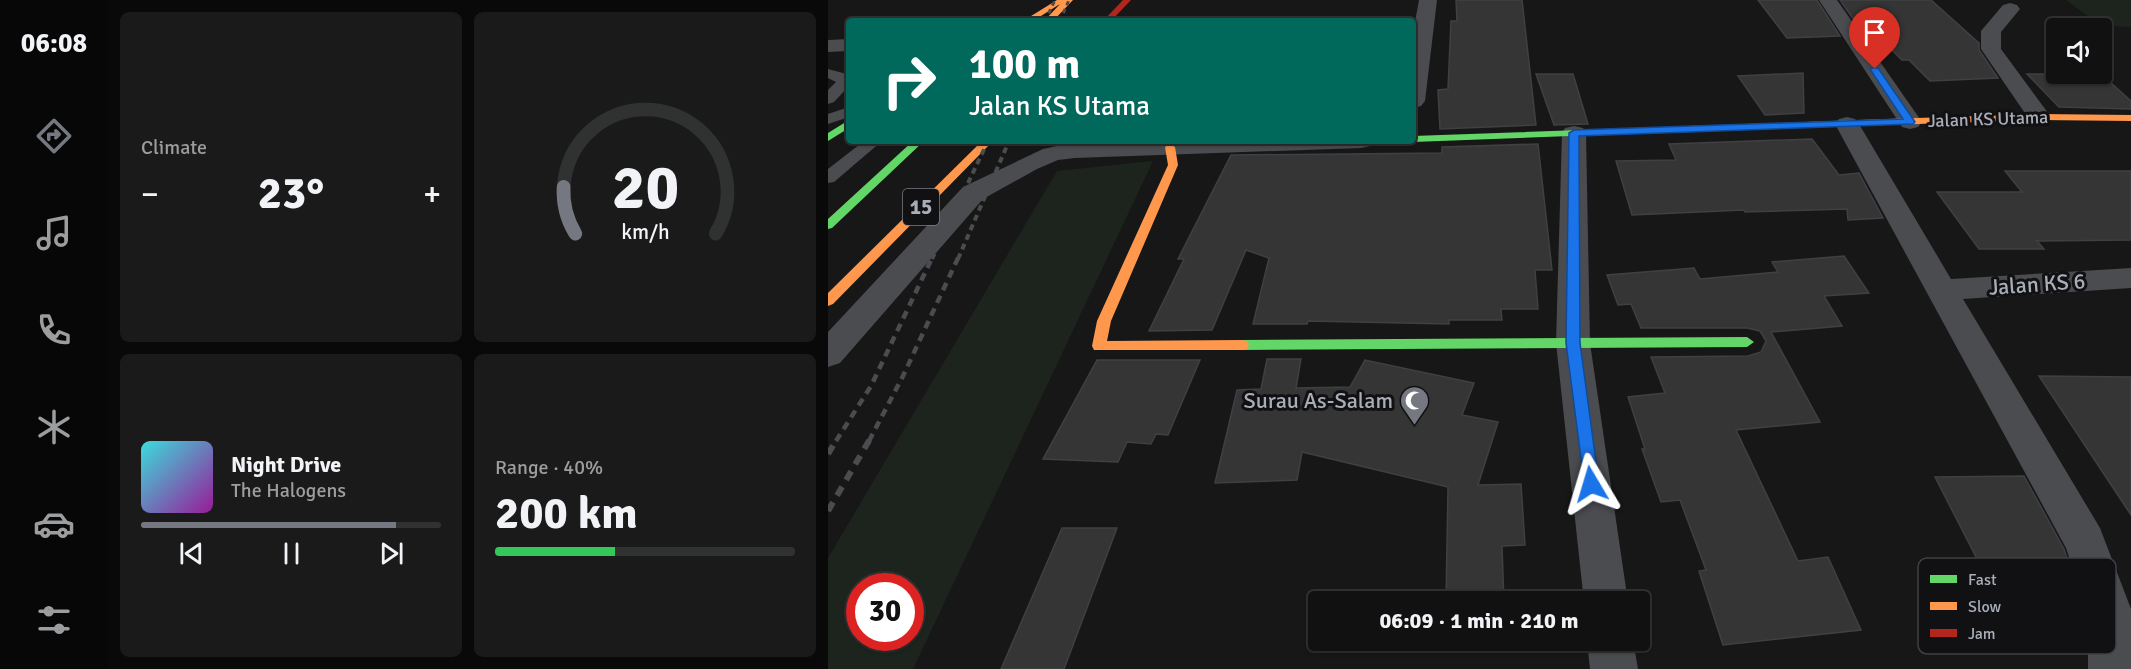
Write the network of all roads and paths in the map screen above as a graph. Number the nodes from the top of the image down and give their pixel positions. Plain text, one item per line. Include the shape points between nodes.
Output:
1 (1069, 0) edge
2 (1127, 0) edge
3 (1428, 0) edge
4 (1828, 0) edge
5 (2010, 9) dead end
6 (1052, 10) edge
7 (1029, 18) edge
8 (1034, 18) edge
9 (1110, 18) edge
10 (846, 45) edge
11 (828, 46) edge
12 (828, 73) edge
13 (1416, 81) edge
14 (828, 99) edge
15 (846, 113) edge
16 (2039, 117) junction
17 (2131, 118) edge
18 (828, 119) edge
19 (1910, 122) junction
20 (1847, 124) junction
21 (846, 125) edge
22 (1574, 133) junction
23 (828, 138) edge
24 (1416, 139) edge
25 (870, 144) edge
26 (916, 144) edge
27 (985, 144) edge
28 (1255, 144) edge
29 (1065, 146) edge
30 (1170, 147) junction
31 (828, 178) edge
32 (828, 225) edge
33 (2131, 278) edge
34 (1943, 290) junction
35 (828, 301) edge
36 (1747, 342) dead end
37 (1573, 343) junction
38 (828, 354) edge
39 (2091, 558) edge
40 (1605, 591) edge
41 (1612, 651) edge
42 (2112, 654) edge
43 (1614, 669) edge
44 (2112, 669) edge

1 - 6 main road
2 - 9 main road
3 - 13 street
4 - 19 street
5 - 16 street via 1991,31 1991,49
6 - 7 street
6 - 8 main road
10 - 11 street
12 - 14 lane via 844,82
15 - 18 lane
16 - 17 main road, Jalan KS Utama
16 - 19 main road, Jalan KS Utama
19 - 20 main road, Jalan KS Utama
20 - 22 main road, Jalan KS Utama
20 - 34 street
21 - 23 main road
22 - 24 main road, Jalan KS Utama
22 - 37 street
25 - 31 lane
26 - 32 main road, 15
27 - 35 main road, 15
28 - 30 street
29 - 30 street
29 - 38 street via 973,193
30 - 37 main road via 1173,165 1104,321 1099,346
33 - 34 street, Jalan KS 6
34 - 39 street
36 - 37 main road
37 - 40 street
41 - 43 street
42 - 44 street

